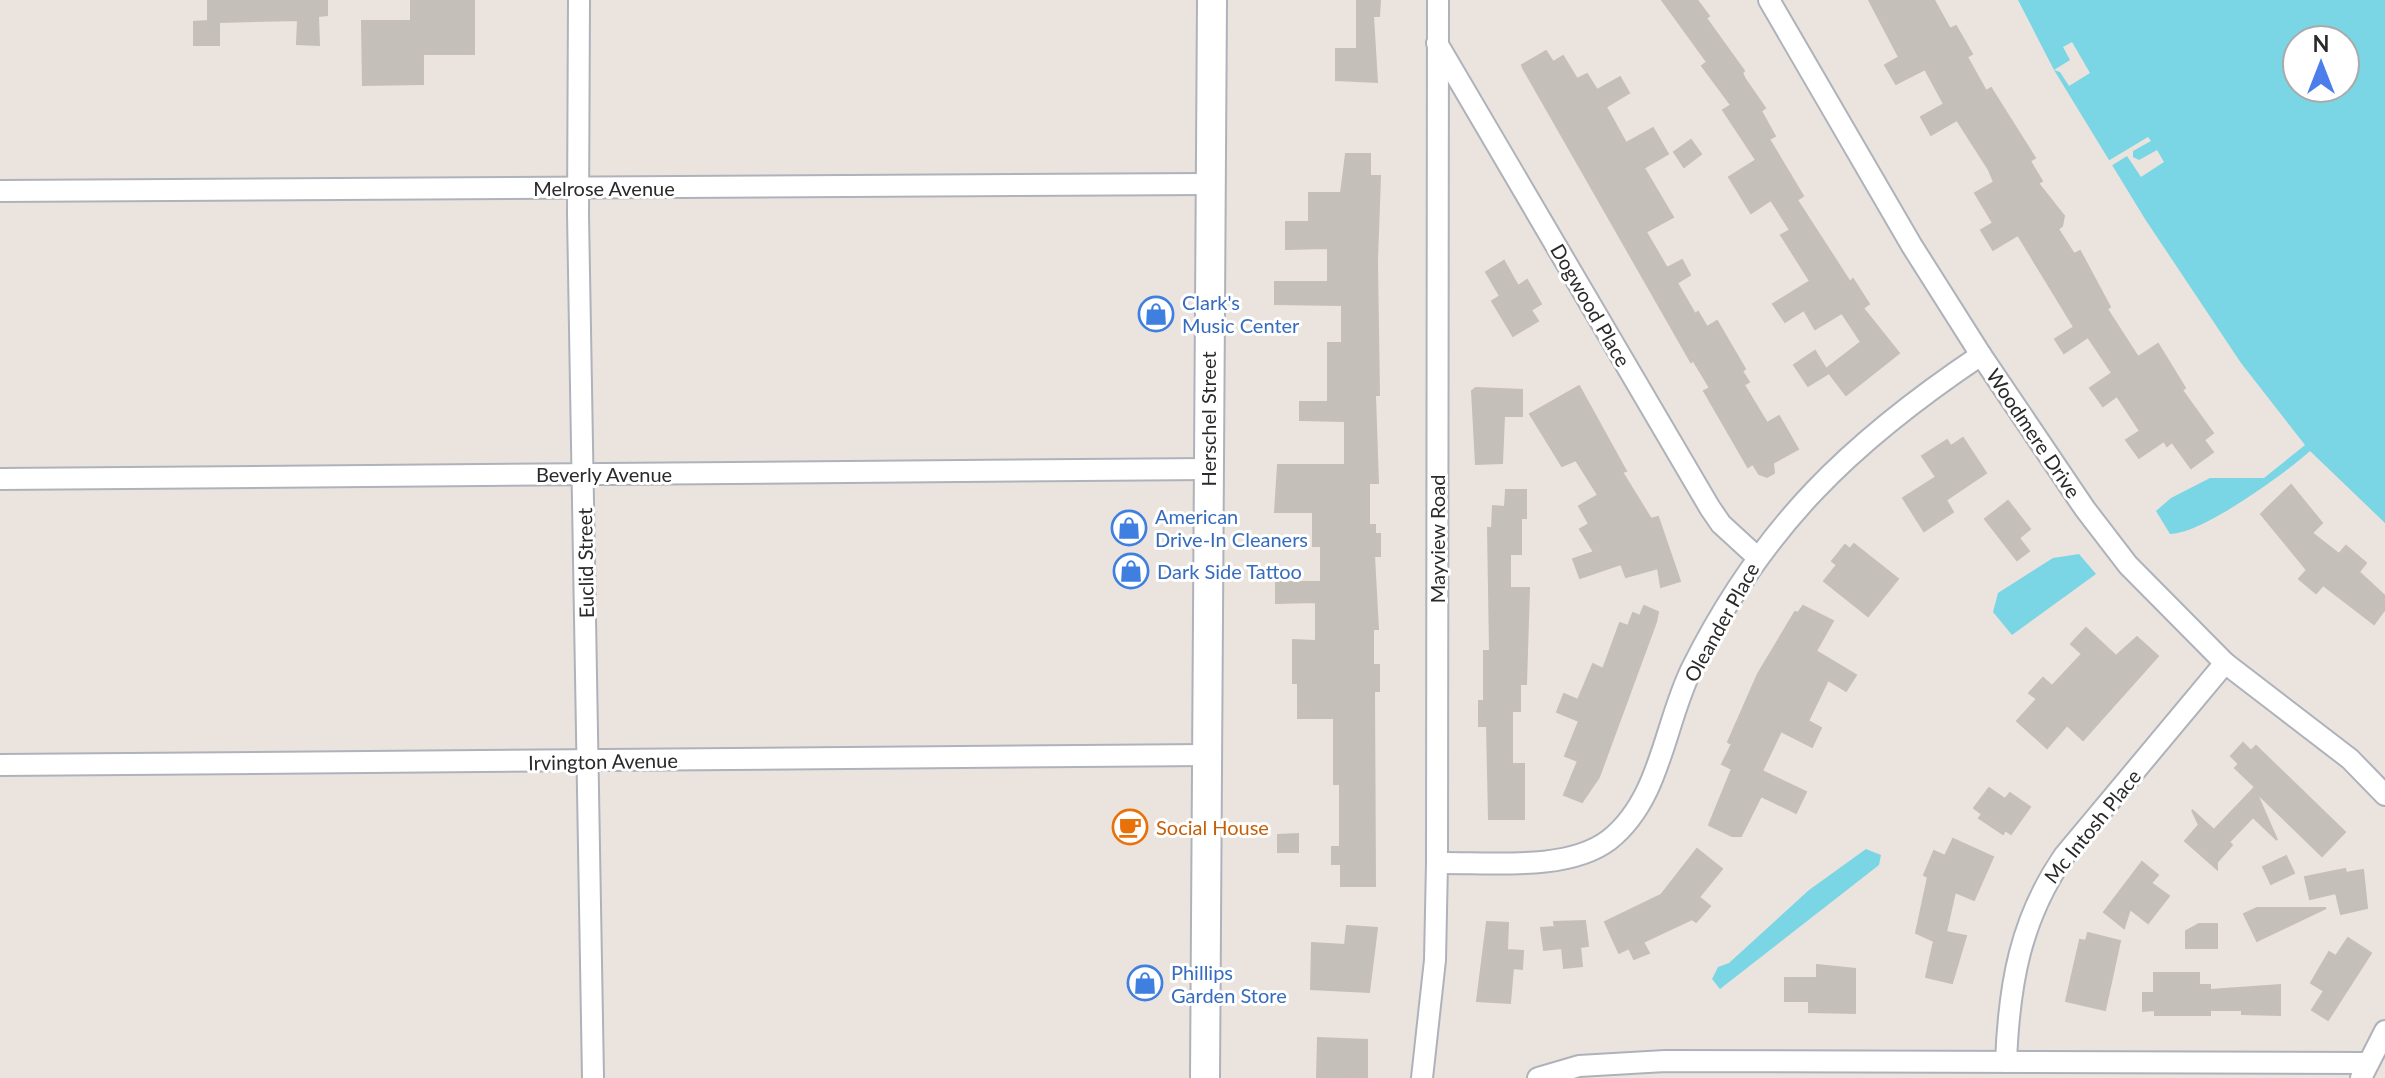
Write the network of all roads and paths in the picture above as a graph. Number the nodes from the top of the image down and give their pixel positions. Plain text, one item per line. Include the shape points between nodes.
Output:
1 (579, 0) edge
2 (1212, 0) edge
3 (1438, 0) edge
4 (1769, 0) edge
5 (1437, 43) junction
6 (1208, 184) junction
7 (578, 188) junction
8 (0, 191) edge
9 (1981, 355) junction
10 (1208, 469) junction
11 (584, 474) junction
12 (0, 479) edge
13 (1757, 557) junction
14 (2225, 663) junction
15 (1207, 755) junction
16 (588, 761) junction
17 (0, 765) edge
18 (2385, 795) edge
19 (1437, 863) junction
20 (2385, 1031) edge
21 (2006, 1062) junction
22 (2364, 1071) edge
23 (593, 1078) edge
24 (1205, 1078) edge
25 (1422, 1078) edge
26 (1538, 1078) edge

1 - 7 street, Euclid Street
2 - 6 main road, Herschel Street
3 - 5 street, Mayview Road
4 - 9 street, Woodmere Drive
5 - 13 street, Dogwood Place via 1710,508
5 - 19 street, Mayview Road
6 - 7 street, Melrose Avenue
6 - 10 main road, Herschel Street
7 - 8 street, Melrose Avenue
7 - 11 street, Euclid Street
9 - 13 street, Oleander Place via 1848,455
9 - 14 street, Woodmere Drive via 2128,565
10 - 11 street, Beverly Avenue
10 - 15 main road, Herschel Street
11 - 12 street, Beverly Avenue
11 - 16 street, Euclid Street
13 - 19 street, Oleander Place via 1690,671 1649,787 1623,828 1606,843 1569,859
14 - 18 street, Woodmere Drive via 2350,759
14 - 21 street, Mc Intosh Place via 2043,887 2015,965
15 - 16 street, Irvington Avenue
15 - 24 main road, Herschel Street
16 - 17 street, Irvington Avenue
16 - 23 street, Euclid Street
19 - 25 street, Mayview Road via 1435,960
20 - 22 street
21 - 22 street
21 - 26 street via 1617,1062

